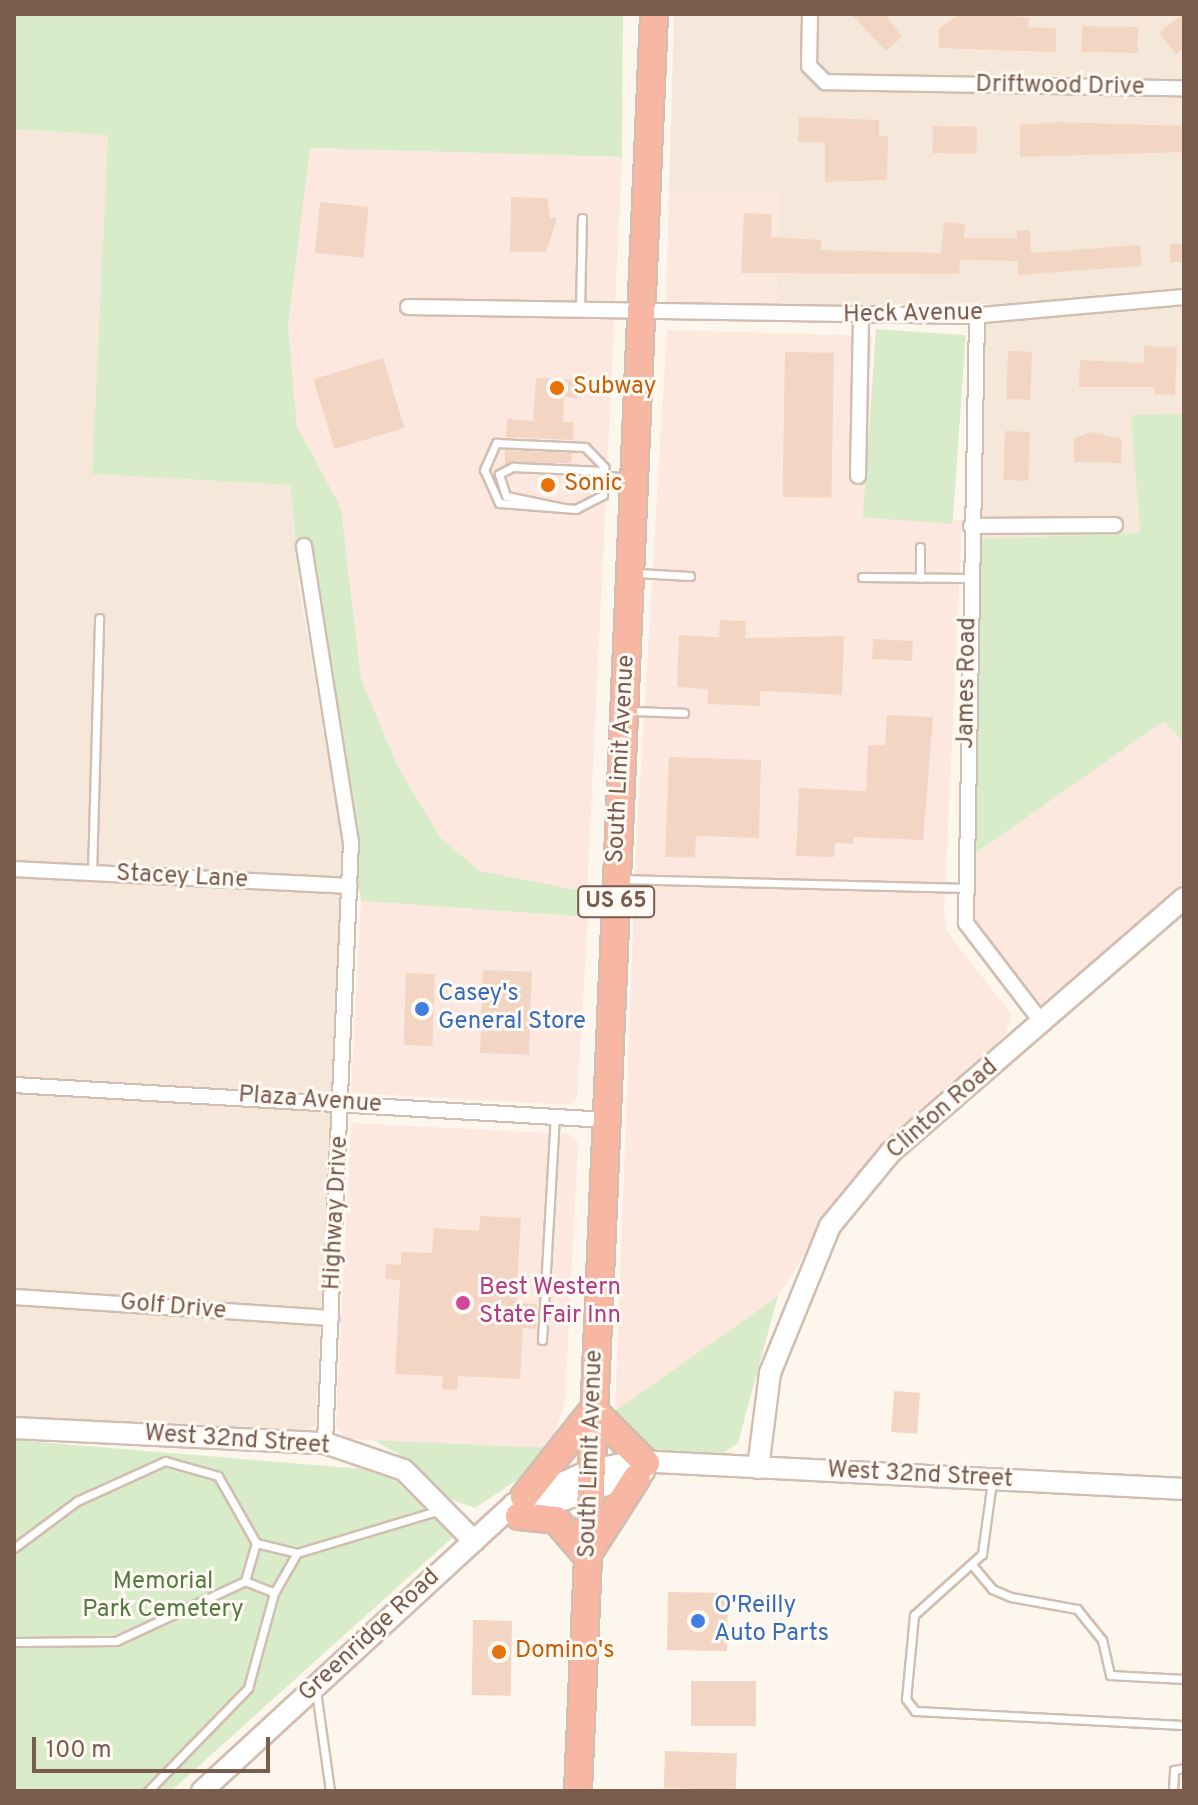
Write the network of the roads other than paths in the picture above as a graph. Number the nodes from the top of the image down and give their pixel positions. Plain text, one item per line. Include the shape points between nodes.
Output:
1 (654, 14) edge
2 (810, 14) edge
3 (1184, 88) edge
4 (582, 218) dead end
5 (1184, 297) edge
6 (408, 307) dead end
7 (580, 312) junction
8 (642, 314) junction
9 (977, 316) junction
10 (861, 318) junction
11 (605, 474) junction
12 (858, 476) dead end
13 (634, 478) junction
14 (566, 509) junction
15 (1115, 525) dead end
16 (971, 526) junction
17 (304, 546) dead end
18 (920, 547) dead end
19 (630, 573) junction
20 (690, 576) dead end
21 (862, 577) dead end
22 (920, 578) junction
23 (970, 578) junction
24 (99, 618) dead end
25 (624, 711) junction
26 (684, 713) dead end
27 (14, 869) edge
28 (92, 873) junction
29 (617, 879) junction
30 (350, 886) junction
31 (964, 888) junction
32 (1184, 898) edge
33 (1043, 1024) junction
34 (14, 1085) edge
35 (343, 1103) junction
36 (555, 1117) junction
37 (606, 1120) junction
38 (14, 1297) edge
39 (331, 1318) junction
40 (542, 1340) dead end
41 (593, 1410) junction
42 (14, 1428) edge
43 (325, 1443) junction
44 (758, 1468) junction
45 (646, 1469) junction
46 (591, 1478) junction
47 (992, 1479) junction
48 (1184, 1489) edge
49 (446, 1508) junction
50 (516, 1510) junction
51 (474, 1541) junction
52 (256, 1543) junction
53 (14, 1548) edge
54 (297, 1553) junction
55 (587, 1556) junction
56 (973, 1566) junction
57 (245, 1581) junction
58 (274, 1593) junction
59 (14, 1642) edge
60 (1184, 1679) edge
61 (315, 1688) junction
62 (1184, 1725) edge
63 (1184, 1768) edge
64 (148, 1791) edge
65 (202, 1791) edge
66 (330, 1791) edge
67 (578, 1791) edge
68 (1173, 1791) edge

1 - 8 highway, South Limit Avenue / US 65
2 - 3 street, Driftwood Drive via 809,66 818,80
4 - 7 lane
5 - 9 street, Heck Avenue
6 - 7 street, Heck Avenue
7 - 8 street, Heck Avenue
8 - 10 street, Heck Avenue
8 - 13 highway, South Limit Avenue / US 65
9 - 10 street, Heck Avenue
9 - 16 street, James Road
10 - 12 street
11 - 13 lane
11 - 14 lane via 597,500
11 - 14 lane via 513,467 499,474 506,496
11 - 14 lane via 585,447 571,443 507,441 490,448 485,481 493,499 509,507
13 - 19 highway, South Limit Avenue / US 65
15 - 16 street
16 - 23 street, James Road
17 - 30 street, Highway Drive via 351,842
18 - 22 lane
19 - 20 lane
19 - 25 highway, South Limit Avenue / US 65
21 - 22 lane
22 - 23 lane
23 - 31 street, James Road
24 - 28 lane
25 - 26 lane
25 - 29 highway, South Limit Avenue / US 65
27 - 28 street, Stacey Lane
28 - 30 street, Stacey Lane
29 - 31 lane
29 - 37 highway, South Limit Avenue / US 65
30 - 35 street, Highway Drive
31 - 33 street, James Road via 972,936
32 - 33 street, Clinton Road
33 - 44 street, Clinton Road via 891,1152 830,1226 770,1373
34 - 35 street, Plaza Avenue
35 - 36 street, Plaza Avenue
35 - 39 street, Highway Drive
36 - 37 street, Plaza Avenue
36 - 40 lane
37 - 41 highway, South Limit Avenue / US 65
38 - 39 street, Golf Drive
39 - 43 street, Highway Drive
41 - 45 highway
41 - 46 highway, South Limit Avenue / US 65
41 - 50 highway
42 - 43 street, West 32nd Street
43 - 49 street, West 32nd Street via 404,1470
44 - 45 street, West 32nd Street
44 - 47 street, West 32nd Street
45 - 46 street, West 32nd Street
45 - 55 highway
46 - 50 street, Greenridge Road
46 - 55 highway, South Limit Avenue / US 65
47 - 48 street, West 32nd Street
47 - 56 lane via 990,1539
49 - 51 street, West 32nd Street
49 - 54 lane
50 - 51 street, Greenridge Road
50 - 55 highway via 556,1520
51 - 61 street, Greenridge Road
52 - 53 lane via 218,1476 165,1461 77,1501
52 - 54 lane
52 - 57 lane
54 - 58 lane
55 - 67 highway, South Limit Avenue / US 65
56 - 60 lane via 1002,1593 1077,1609 1102,1640 1110,1675
56 - 62 lane via 914,1615 904,1686 915,1711
57 - 58 lane
57 - 59 lane via 116,1641
58 - 64 lane via 248,1688
61 - 65 street, Greenridge Road
61 - 66 lane
63 - 68 lane via 1174,1770

